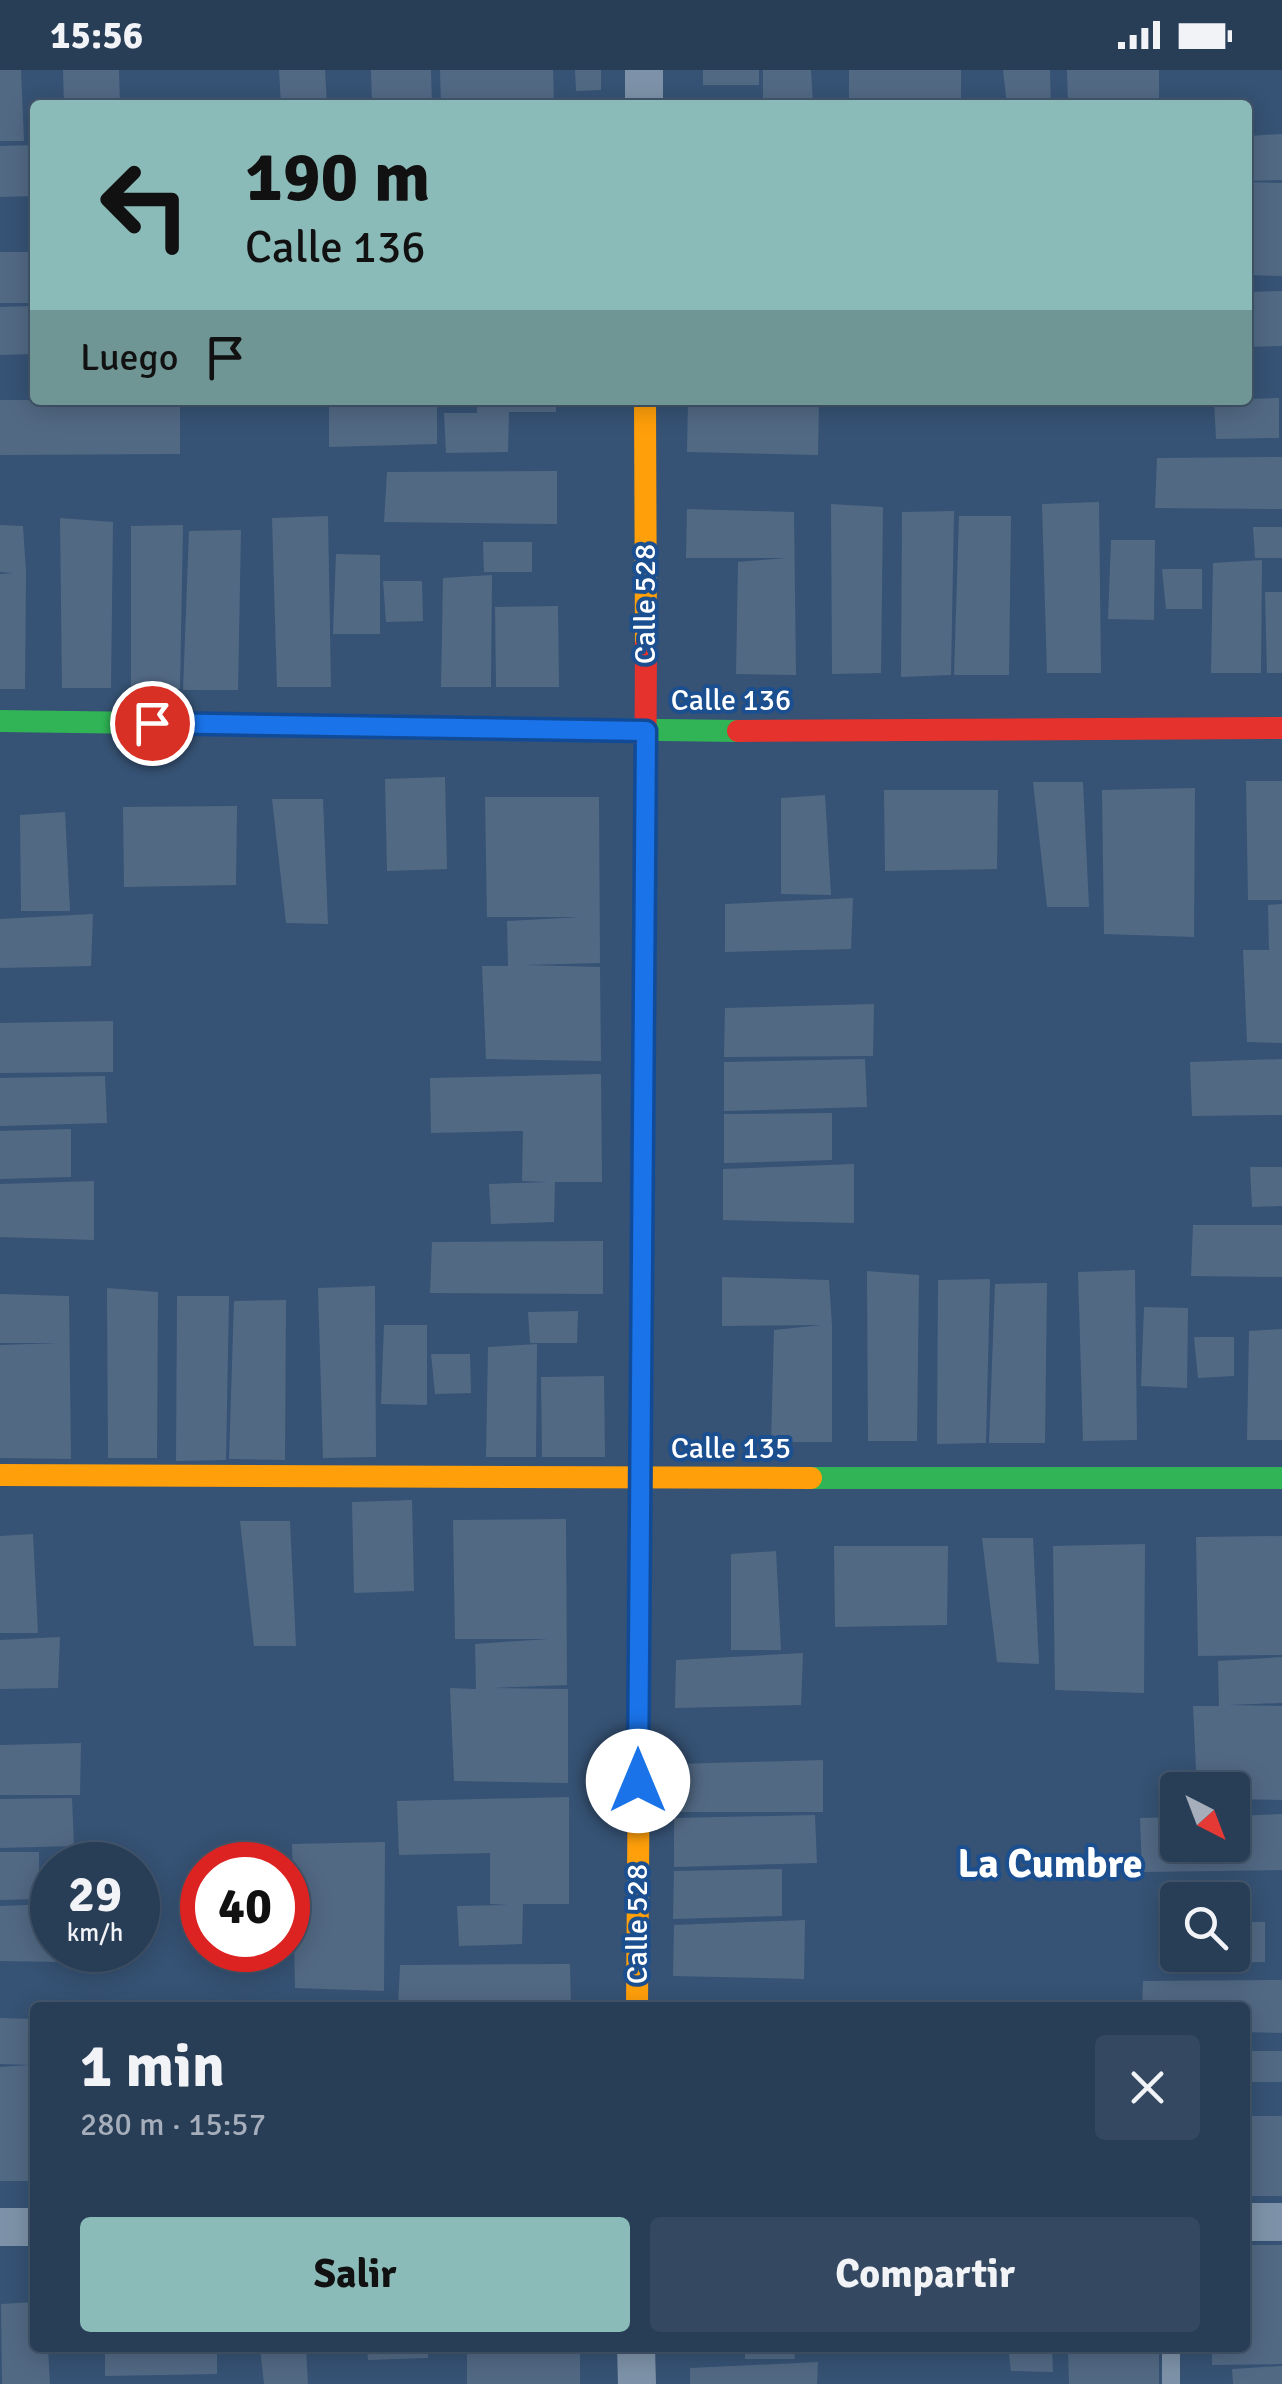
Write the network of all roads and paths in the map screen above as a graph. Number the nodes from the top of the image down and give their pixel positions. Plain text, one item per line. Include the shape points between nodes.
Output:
1 (644, 70) edge
2 (644, 100) edge
3 (645, 405) edge
4 (0, 721) edge
5 (1282, 728) edge
6 (646, 731) junction
7 (0, 1475) edge
8 (640, 1478) junction
9 (1282, 1478) edge
10 (637, 2002) edge
11 (1250, 2222) edge
12 (1282, 2222) edge
13 (0, 2227) edge
14 (30, 2227) edge
15 (636, 2352) edge
16 (1171, 2352) edge
17 (637, 2384) edge
18 (1170, 2384) edge

1 - 2 street
3 - 6 street, Calle 528
4 - 6 street, Calle 136
5 - 6 street, Calle 136
6 - 8 street, Calle 528
7 - 8 street, Calle 135
8 - 9 street, Calle 135
8 - 10 street, Calle 528
11 - 12 street
13 - 14 street
15 - 17 street
16 - 18 lane

